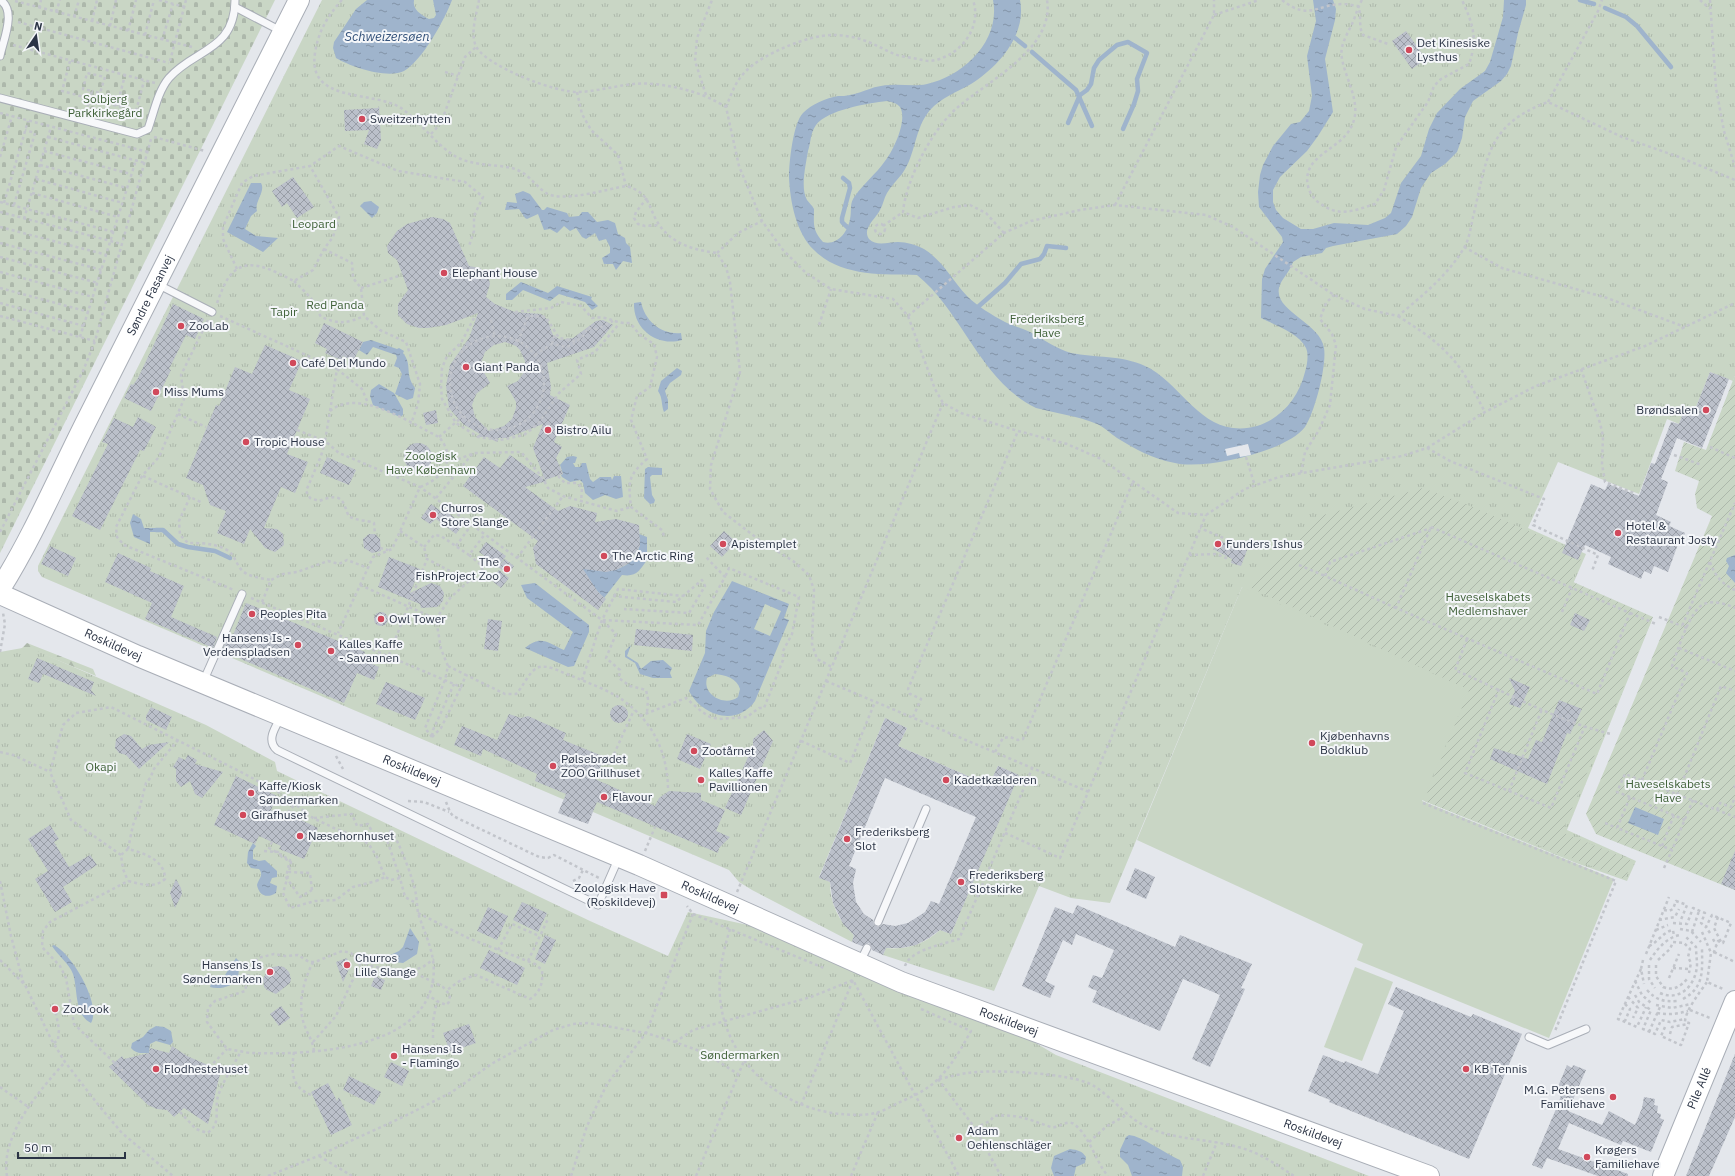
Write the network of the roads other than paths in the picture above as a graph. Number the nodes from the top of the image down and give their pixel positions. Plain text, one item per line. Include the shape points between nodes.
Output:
1 (0, 0) edge
2 (299, 0) edge
3 (235, 4) edge
4 (283, 32) junction
5 (0, 56) edge
6 (0, 98) edge
7 (157, 284) junction
8 (212, 312) road end
9 (242, 594) road end
10 (0, 597) edge
11 (203, 683) junction
12 (282, 715) junction
13 (926, 809) dead end
14 (619, 856) junction
15 (878, 922) dead end
16 (1732, 996) edge
17 (1586, 1029) dead end
18 (1529, 1037) dead end
19 (1430, 1176) edge
20 (1663, 1176) edge

1 - 5 lane via 8,9
2 - 4 street, Søndre Fasanvej
3 - 4 lane
3 - 6 lane via 231,23 222,38 170,77 163,86 148,129 137,134
4 - 7 street, Søndre Fasanvej
7 - 8 lane
7 - 10 street, Søndre Fasanvej via 64,464
9 - 11 lane
10 - 11 street, Roskildevej
11 - 12 street, Roskildevej
12 - 14 street, Roskildevej
12 - 14 lane via 273,732 272,746 277,750 598,905
13 - 15 lane
14 - 19 street, Roskildevej via 636,874 732,906 857,970 901,982
16 - 20 street, Pile Allé via 1726,1024
17 - 18 lane via 1548,1045

